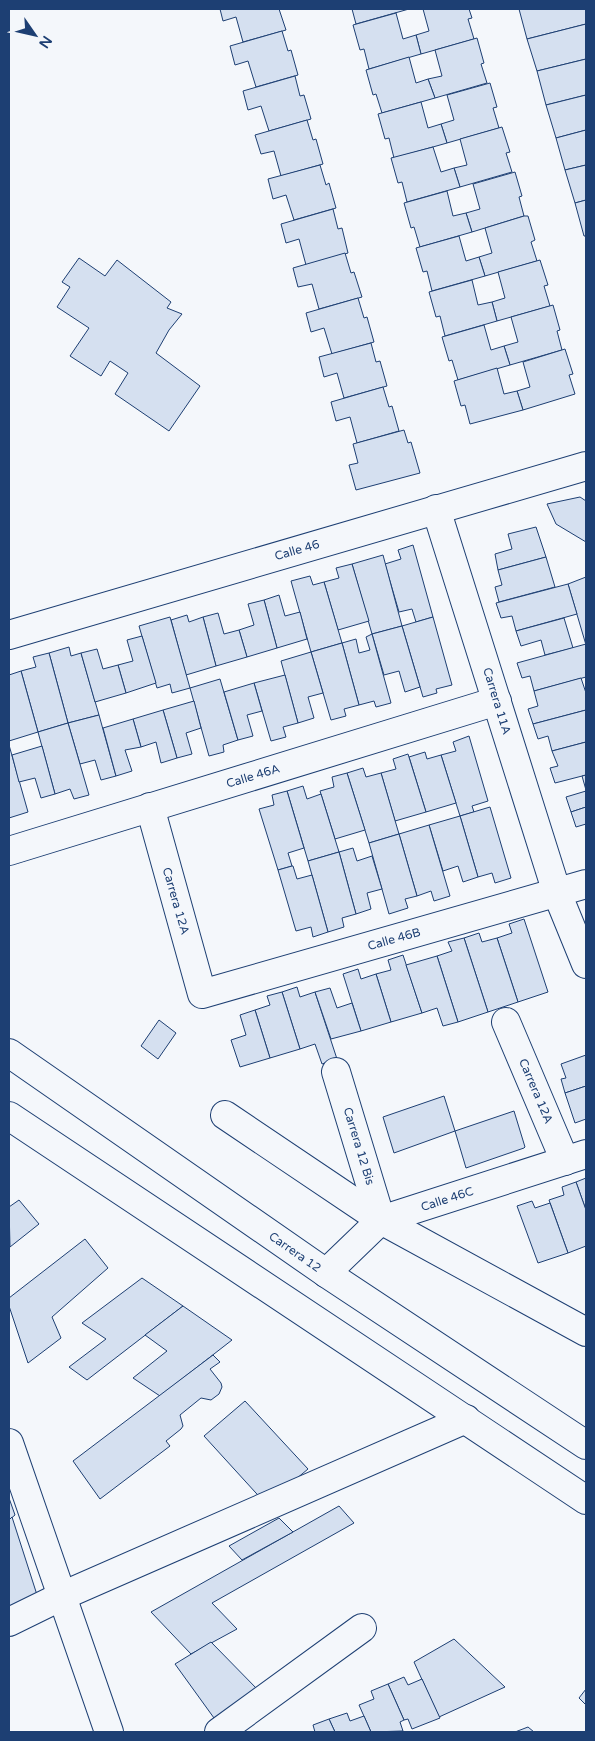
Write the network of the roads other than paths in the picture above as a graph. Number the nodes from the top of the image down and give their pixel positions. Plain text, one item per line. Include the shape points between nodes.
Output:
1 (586, 466) edge
2 (436, 509) junction
3 (9, 635) edge
4 (496, 701) junction
5 (150, 807) junction
6 (9, 851) edge
7 (586, 884) edge
8 (557, 893) junction
9 (586, 964) edge
10 (202, 994) joint
11 (506, 1022) dead end
12 (9, 1052) edge
13 (336, 1072) dead end
14 (225, 1115) dead end
15 (9, 1116) edge
16 (576, 1157) edge
17 (381, 1220) junction
18 (326, 1273) junction
19 (586, 1332) edge
20 (466, 1419) junction
21 (9, 1443) edge
22 (586, 1445) edge
23 (586, 1500) edge
24 (62, 1596) junction
25 (9, 1622) edge
26 (362, 1628) dead end
27 (109, 1732) edge
28 (219, 1732) edge

1 - 2 street, Calle 46
2 - 3 street, Calle 46
2 - 4 street, Carrera 11A
4 - 5 street, Calle 46A
4 - 8 street, Carrera 11A
5 - 6 street, Calle 46A
5 - 10 street, Carrera 12A
7 - 8 street, Calle 46B
8 - 9 street, Carrera 11A
8 - 10 street, Calle 46B
11 - 16 street, Carrera 12A
12 - 18 street, Carrera 12
13 - 17 street, Carrera 12 Bis
14 - 17 street
15 - 20 street
16 - 17 street, Calle 46C
17 - 18 street, Calle 46C
17 - 19 street
18 - 22 street, Carrera 12
20 - 23 street
20 - 24 street
21 - 24 street
24 - 25 street
24 - 27 street
26 - 28 street

